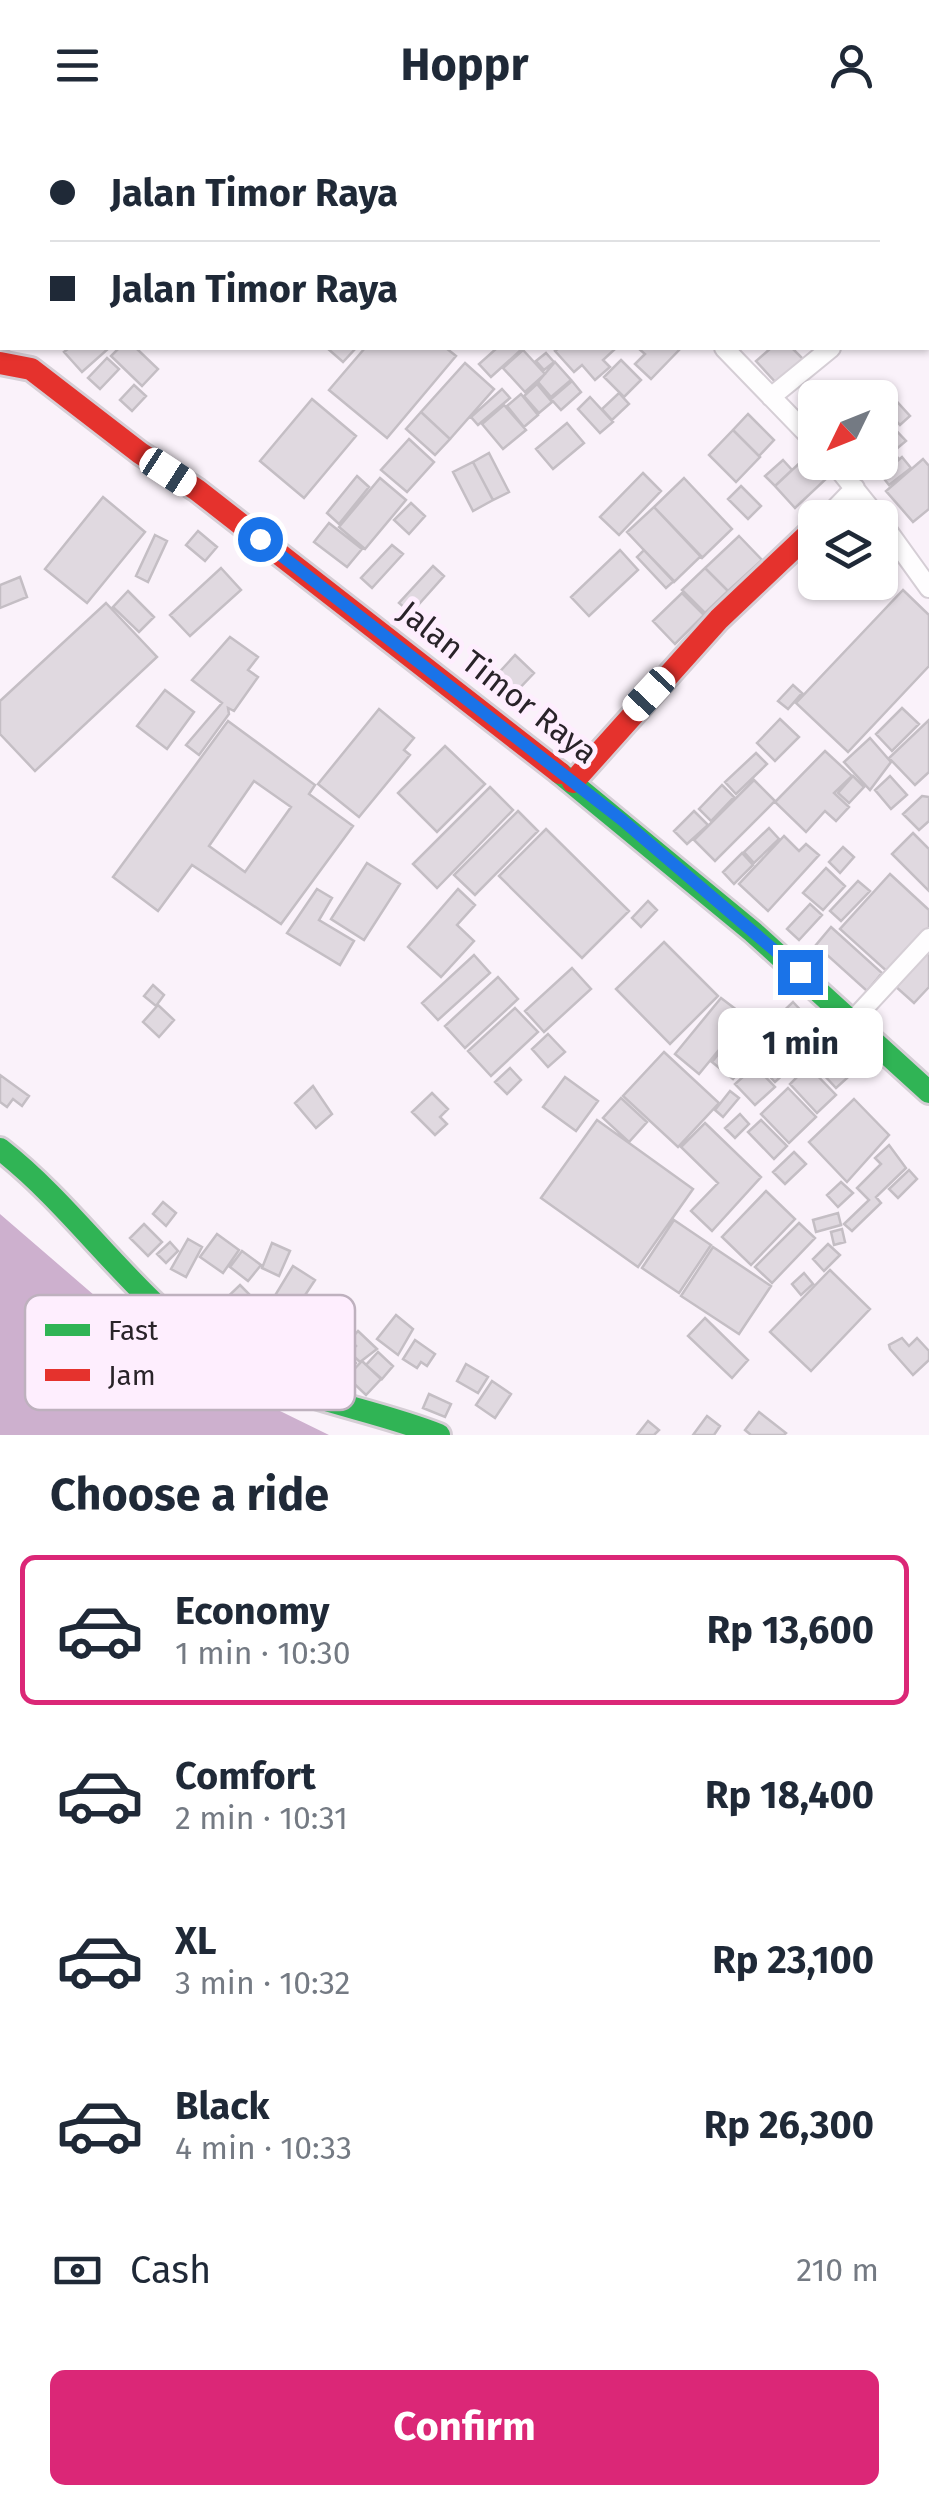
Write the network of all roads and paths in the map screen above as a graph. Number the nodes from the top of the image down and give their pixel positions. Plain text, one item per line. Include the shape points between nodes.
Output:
1 (12, 350) edge
2 (726, 350) edge
3 (829, 350) edge
4 (0, 364) edge
5 (30, 369) junction
6 (771, 397) junction
7 (798, 425) edge
8 (848, 480) edge
9 (855, 488) junction
10 (843, 500) edge
11 (864, 500) edge
12 (798, 544) edge
13 (898, 545) edge
14 (929, 588) edge
15 (574, 782) junction
16 (929, 938) edge
17 (853, 1020) junction
18 (929, 1092) edge
19 (0, 1150) edge
20 (154, 1295) edge
21 (352, 1410) edge
22 (439, 1435) edge

1 - 5 main road
2 - 6 street
3 - 6 street
4 - 5 main road, Jalan Timor Raya
5 - 15 main road, Jalan Timor Raya
6 - 7 street
8 - 9 street
9 - 10 street
9 - 11 street
12 - 15 main road via 719,619
13 - 14 street
15 - 17 main road, Jalan Timor Raya via 748,923
16 - 17 street
17 - 18 main road, Jalan Timor Raya
19 - 20 main road via 50,1190
21 - 22 main road

